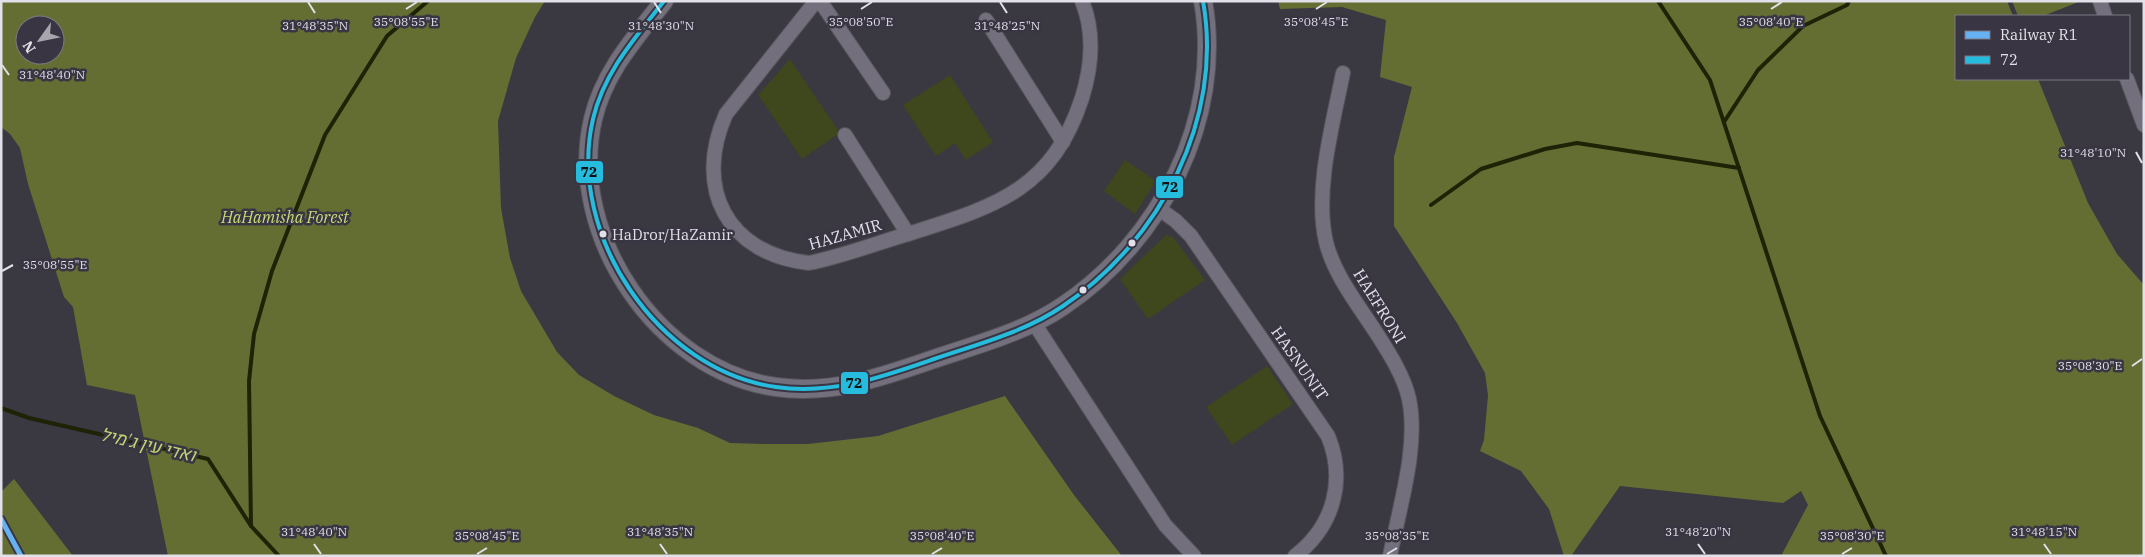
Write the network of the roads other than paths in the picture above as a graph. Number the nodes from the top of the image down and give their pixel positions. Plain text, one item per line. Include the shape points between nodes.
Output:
1 (664, 1) edge
2 (816, 1) edge
3 (820, 1) edge
4 (1082, 1) edge
5 (1203, 1) edge
6 (2100, 1) edge
7 (2105, 15) edge
8 (986, 20) dead end
9 (1343, 73) dead end
10 (2127, 80) edge
11 (883, 93) dead end
12 (2144, 125) edge
13 (845, 136) dead end
14 (1064, 142) junction
15 (1158, 208) junction
16 (908, 234) junction
17 (1034, 323) junction
18 (1194, 556) edge
19 (1295, 556) edge
20 (1390, 556) edge

1 - 17 street via 625,50 601,92 592,121 589,148 593,204 600,232 614,263 657,323 711,365 744,380 775,387 809,389 839,387 881,377
2 - 16 street, HAZAMIR via 726,114 716,134 712,154 713,179 720,202 729,221 744,240 789,261 809,263 826,260
3 - 11 street
4 - 14 street, HAZAMIR via 1092,46 1090,67 1077,114
5 - 15 street via 1206,68 1201,100 1182,166
6 - 7 street
8 - 14 street
9 - 20 street, HAEFRONI via 1324,193 1326,242 1344,281 1389,353 1409,398 1412,445
10 - 12 street
13 - 16 street
14 - 16 street, HAZAMIR via 1029,182 1008,197 980,211
15 - 17 street via 1118,258 1089,287
15 - 19 street, HASNUNIT via 1191,236 1331,443 1338,470 1336,492 1320,528
17 - 18 street via 1165,525

